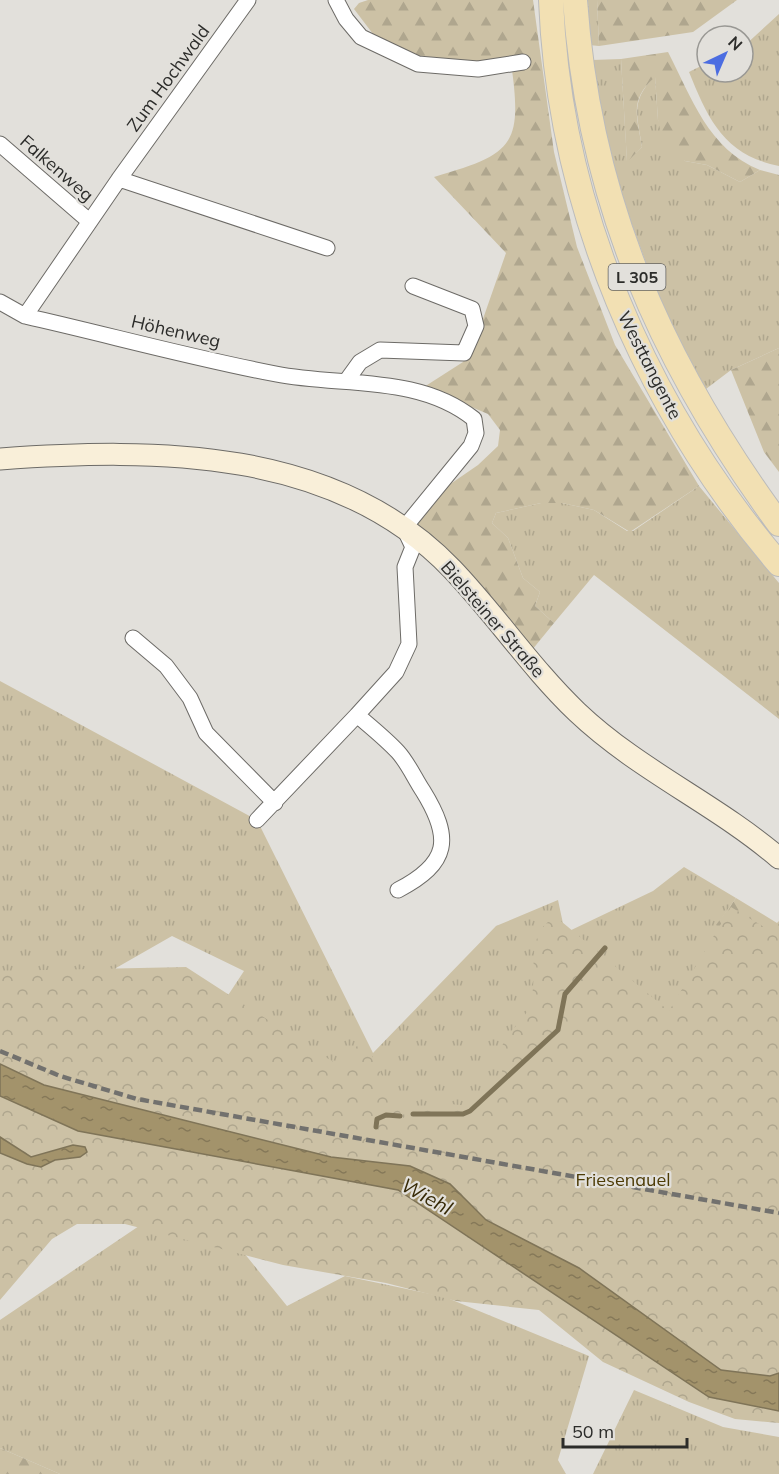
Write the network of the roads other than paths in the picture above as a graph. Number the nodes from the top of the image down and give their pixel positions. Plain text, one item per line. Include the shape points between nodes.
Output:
1 (248, 0) edge
2 (336, 0) edge
3 (552, 0) edge
4 (575, 0) edge
5 (523, 63) dead end
6 (0, 144) edge
7 (119, 179) junction
8 (89, 221) junction
9 (327, 248) dead end
10 (412, 286) dead end
11 (0, 302) edge
12 (26, 316) junction
13 (347, 380) junction
14 (0, 459) edge
15 (779, 524) edge
16 (404, 528) junction
17 (779, 564) edge
18 (133, 638) dead end
19 (357, 715) junction
20 (275, 803) junction
21 (257, 820) dead end
22 (777, 855) edge
23 (398, 890) dead end

1 - 7 street, Zum Hochwald
2 - 5 street via 362,37 418,64 478,69
3 - 17 main road, Westtangente / L 305 via 556,60 571,152 610,284 679,422 727,497
4 - 15 main road, Westtangente / L 305 via 579,55 592,131 610,205 629,258 666,341 704,411
6 - 8 street, Falkenweg
7 - 8 street, Zum Hochwald
7 - 9 street
8 - 12 street, Zum Hochwald
10 - 13 street via 472,309 476,326 464,353 380,350 360,362
11 - 12 street, Höhenweg
12 - 13 street, Höhenweg via 278,375
13 - 16 street, Höhenweg via 417,391 462,409 474,419 476,433 471,446
14 - 16 main road, Bielsteiner Straße via 131,453 219,459 303,478 367,506
16 - 19 street via 413,547 405,567 409,644 396,672
16 - 22 main road, Bielsteiner Straße via 451,567 532,666 578,713 626,753
18 - 20 street via 166,666 190,698 206,733
19 - 20 street
19 - 23 street via 400,754 442,826 441,848 433,865
20 - 21 street

